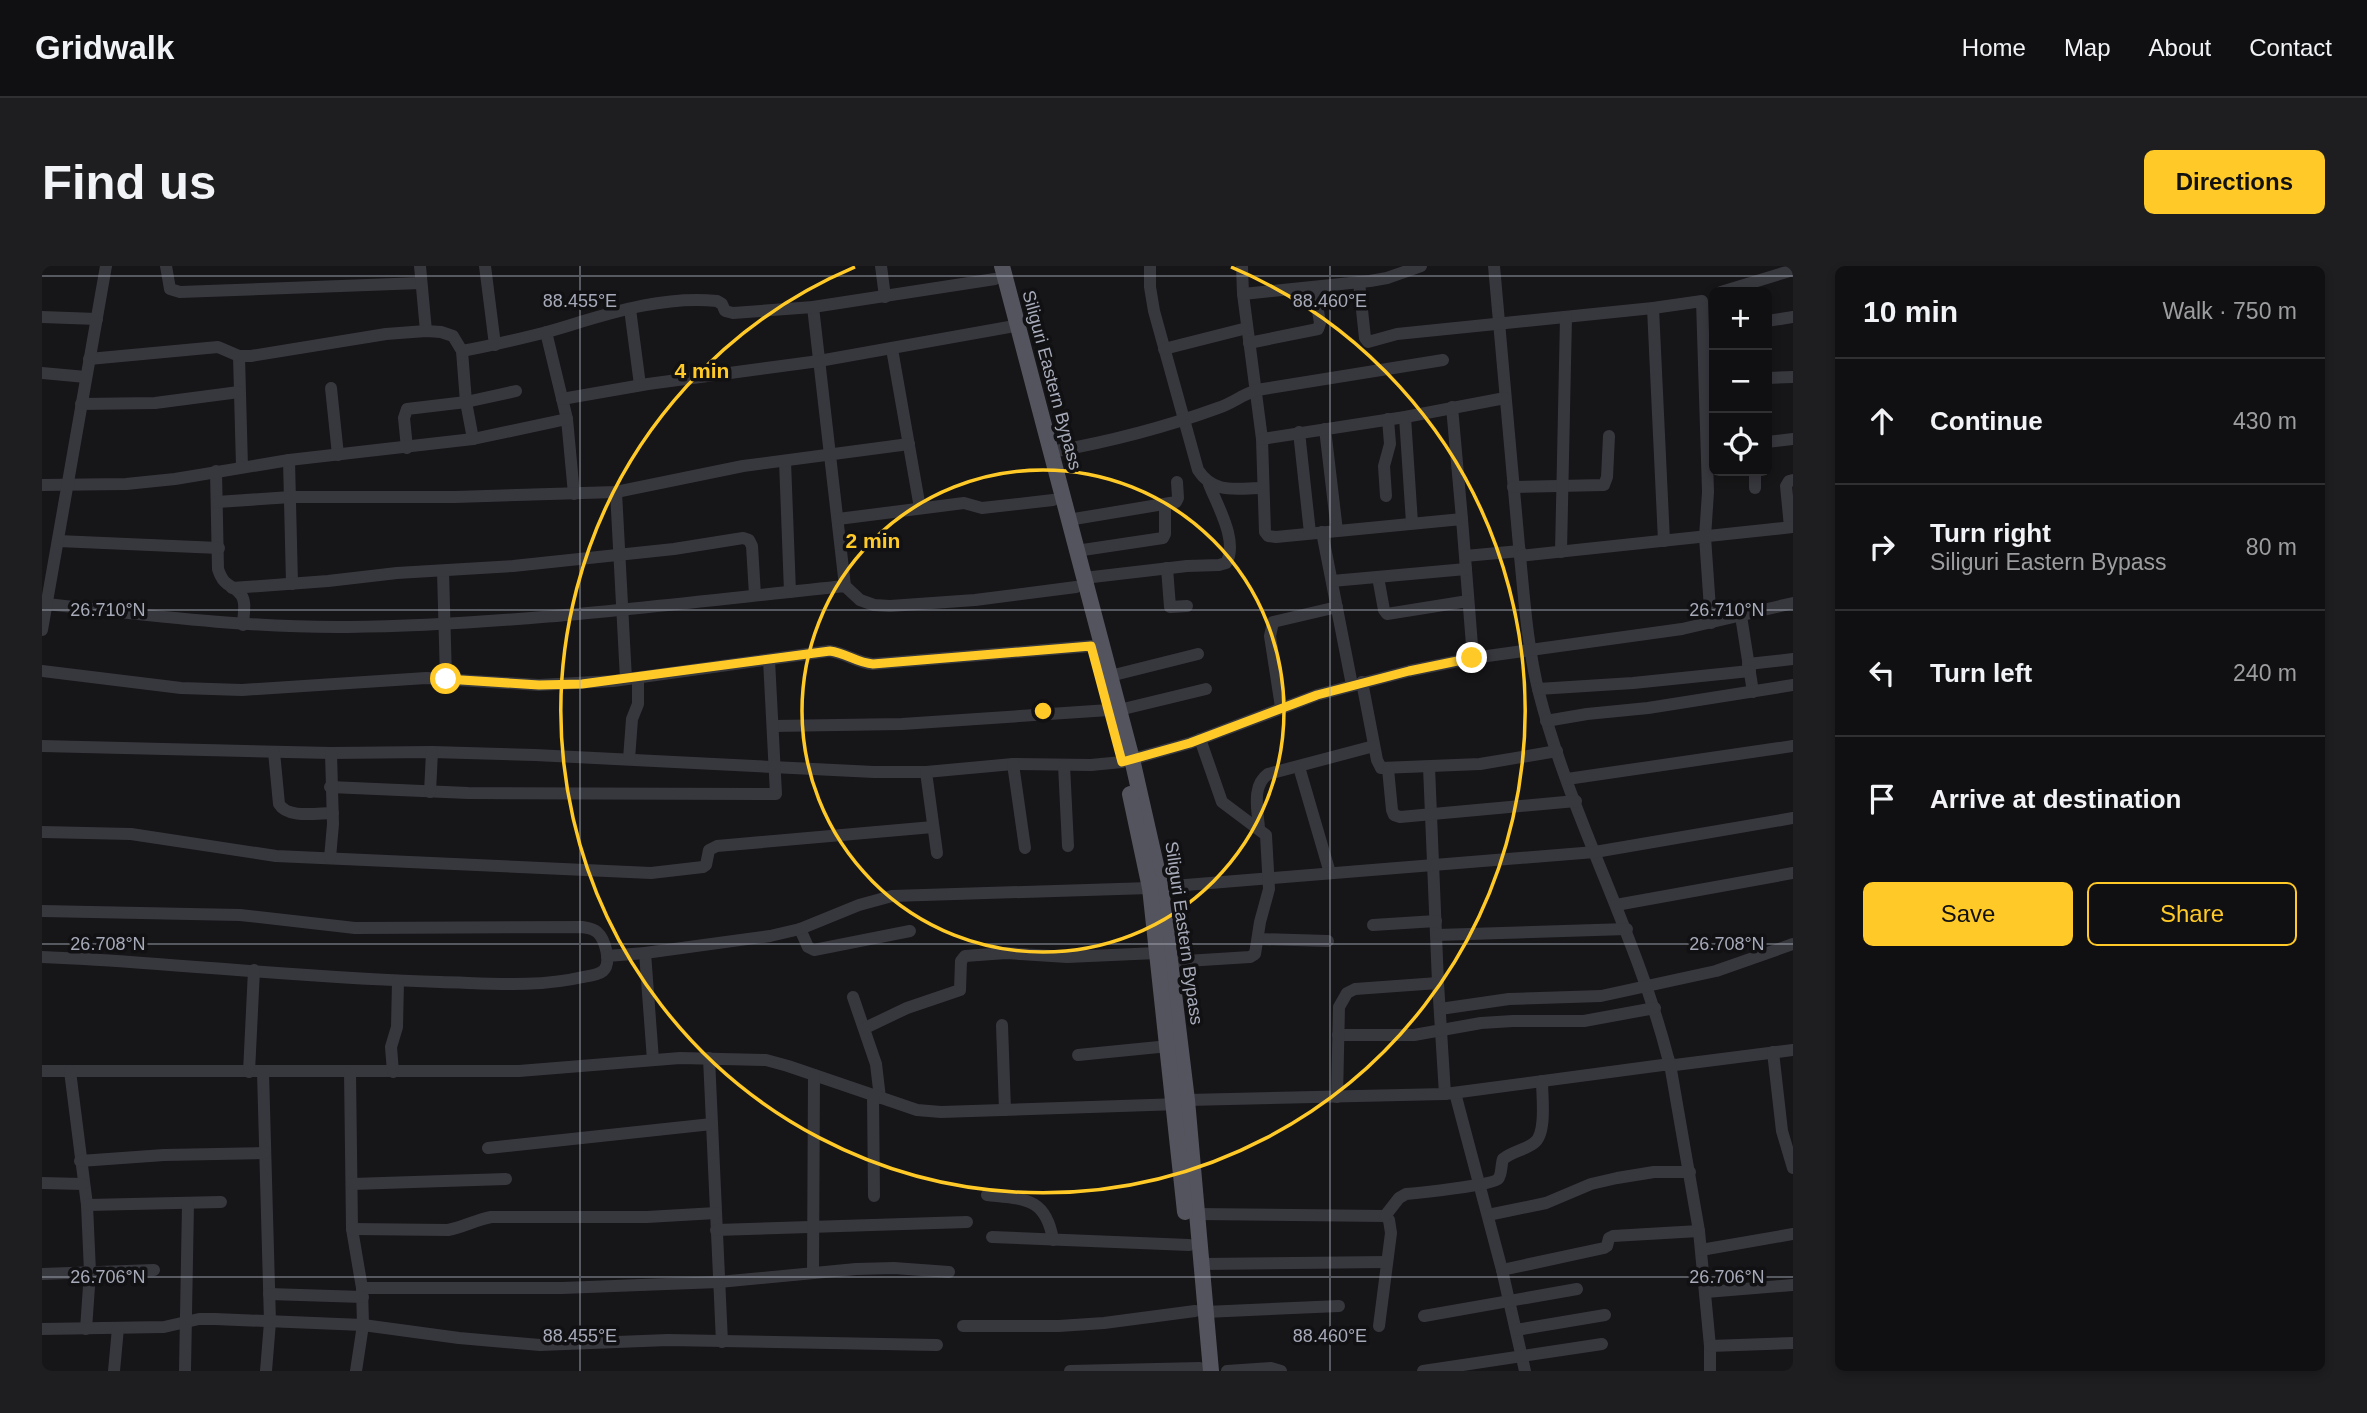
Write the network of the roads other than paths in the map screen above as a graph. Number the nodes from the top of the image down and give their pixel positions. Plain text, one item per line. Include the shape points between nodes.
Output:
1 (166, 266) edge
2 (420, 266) edge
3 (485, 266) edge
4 (881, 266) edge
5 (1150, 266) edge
6 (1242, 266) edge
7 (1422, 266) edge
8 (1494, 266) edge
9 (102, 267) edge
10 (996, 270) edge
11 (1793, 270) edge
12 (1387, 272) edge
13 (1359, 282) junction
14 (421, 284) junction
15 (1314, 287) junction
16 (1737, 287) edge
17 (1243, 294) junction
18 (885, 297) junction
19 (1708, 298) edge
20 (813, 307) junction
21 (1654, 308) junction
22 (630, 309) junction
23 (42, 317) edge
24 (1566, 317) junction
25 (1793, 317) edge
26 (97, 319) junction
27 (1709, 319) edge
28 (1772, 320) edge
29 (1500, 323) junction
30 (1009, 327) junction
31 (1247, 328) junction
32 (426, 331) junction
33 (546, 332) junction
34 (1249, 343) junction
35 (495, 345) junction
36 (892, 348) junction
37 (1164, 349) junction
38 (462, 351) junction
39 (239, 356) junction
40 (89, 359) junction
41 (1443, 360) dead end
42 (819, 361) junction
43 (42, 373) edge
44 (86, 377) junction
45 (1793, 377) edge
46 (1772, 378) edge
47 (640, 385) junction
48 (331, 388) dead end
49 (1257, 390) junction
50 (516, 391) dead end
51 (239, 392) junction
52 (1506, 398) junction
53 (562, 399) junction
54 (466, 402) junction
55 (81, 404) junction
56 (1452, 407) junction
57 (1405, 417) junction
58 (566, 419) junction
59 (1388, 419) junction
60 (1184, 420) junction
61 (1325, 429) junction
62 (1299, 432) junction
63 (1609, 436) dead end
64 (473, 439) junction
65 (1262, 439) junction
66 (1793, 439) edge
67 (1772, 441) edge
68 (909, 444) junction
69 (407, 448) junction
70 (1051, 452) junction
71 (338, 455) junction
72 (830, 455) junction
73 (289, 460) junction
74 (785, 461) junction
75 (242, 467) junction
76 (216, 471) junction
77 (1755, 476) edge
78 (1793, 480) edge
79 (1177, 482) dead end
80 (1209, 484) junction
81 (42, 485) edge
82 (67, 485) junction
83 (1562, 486) junction
84 (1263, 488) junction
85 (1513, 488) junction
86 (1755, 488) dead end
87 (616, 492) junction
88 (574, 494) junction
89 (1386, 496) dead end
90 (291, 498) junction
91 (1053, 500) junction
92 (217, 502) junction
93 (1165, 505) junction
94 (920, 509) junction
95 (838, 519) junction
96 (1462, 519) junction
97 (1068, 520) junction
98 (1412, 523) junction
99 (1791, 527) edge
100 (1337, 531) junction
101 (1316, 533) junction
102 (1705, 537) junction
103 (58, 541) junction
104 (1664, 541) junction
105 (219, 548) junction
106 (1076, 551) junction
107 (1561, 552) junction
108 (1520, 553) junction
109 (619, 555) junction
110 (1466, 562) junction
111 (1167, 568) junction
112 (443, 570) junction
113 (1378, 577) junction
114 (1332, 581) junction
115 (1080, 583) junction
116 (292, 584) junction
117 (845, 586) junction
118 (232, 588) junction
119 (790, 592) junction
120 (755, 595) junction
121 (1468, 601) junction
122 (1793, 603) edge
123 (47, 604) junction
124 (1187, 606) dead end
125 (1337, 607) junction
126 (622, 609) junction
127 (1741, 616) junction
128 (444, 623) junction
129 (1712, 623) junction
130 (243, 625) junction
131 (42, 630) edge
132 (1091, 646) junction
133 (1531, 649) junction
134 (1198, 654) dead end
135 (1472, 658) junction
136 (1793, 659) edge
137 (769, 660) junction
138 (1749, 668) junction
139 (42, 671) edge
140 (1110, 676) junction
141 (632, 678) junction
142 (446, 679) junction
143 (1357, 684) junction
144 (1793, 685) edge
145 (1538, 689) junction
146 (1206, 690) dead end
147 (1753, 692) junction
148 (1282, 707) junction
149 (1114, 710) junction
150 (1546, 721) junction
151 (773, 726) junction
152 (1200, 739) junction
153 (42, 746) edge
154 (1374, 746) junction
155 (1793, 747) edge
156 (1557, 751) junction
157 (274, 752) junction
158 (432, 752) junction
159 (331, 753) junction
160 (629, 759) junction
161 (1127, 760) junction
162 (1013, 764) junction
163 (1064, 765) junction
164 (776, 767) junction
165 (1299, 767) junction
166 (1429, 767) junction
167 (1388, 769) junction
168 (926, 772) junction
169 (1567, 779) junction
170 (330, 787) junction
171 (430, 792) junction
172 (1576, 801) junction
173 (333, 813) junction
174 (1432, 814) junction
175 (1793, 818) edge
176 (933, 827) junction
177 (1259, 829) junction
178 (42, 832) edge
179 (1068, 846) dead end
180 (1025, 848) dead end
181 (1595, 852) junction
182 (937, 853) dead end
183 (330, 859) junction
184 (1434, 866) junction
185 (1330, 873) junction
186 (1793, 873) edge
187 (1268, 878) junction
188 (1156, 887) junction
189 (1616, 905) junction
190 (42, 911) edge
191 (1436, 921) junction
192 (1373, 925) dead end
193 (800, 929) junction
194 (1627, 929) junction
195 (910, 930) dead end
196 (1437, 935) junction
197 (1258, 939) junction
198 (1328, 941) dead end
199 (1793, 944) edge
200 (645, 953) junction
201 (607, 956) junction
202 (42, 957) edge
203 (1164, 958) junction
204 (254, 970) junction
205 (398, 981) junction
206 (1438, 983) junction
207 (1648, 987) junction
208 (853, 997) dead end
209 (1655, 1008) junction
210 (1440, 1009) junction
211 (1002, 1025) dead end
212 (865, 1028) junction
213 (1441, 1031) junction
214 (1338, 1035) junction
215 (1169, 1046) junction
216 (1793, 1050) edge
217 (1773, 1052) junction
218 (1078, 1055) dead end
219 (709, 1059) junction
220 (653, 1060) junction
221 (1670, 1064) junction
222 (42, 1071) edge
223 (70, 1071) junction
224 (249, 1072) junction
225 (263, 1072) junction
226 (351, 1072) junction
227 (393, 1072) junction
228 (814, 1075) junction
229 (1542, 1081) junction
230 (1450, 1093) junction
231 (876, 1097) junction
232 (1337, 1097) junction
233 (1183, 1103) junction
234 (1005, 1110) junction
235 (712, 1124) junction
236 (488, 1148) dead end
237 (265, 1153) junction
238 (80, 1161) junction
239 (1793, 1168) edge
240 (1690, 1172) junction
241 (506, 1179) dead end
242 (42, 1183) edge
243 (83, 1184) junction
244 (352, 1184) junction
245 (1479, 1184) junction
246 (987, 1195) dead end
247 (874, 1196) dead end
248 (220, 1202) dead end
249 (188, 1203) junction
250 (87, 1205) junction
251 (716, 1213) junction
252 (1196, 1214) junction
253 (1488, 1215) junction
254 (1385, 1216) junction
255 (967, 1222) dead end
256 (811, 1227) junction
257 (352, 1229) junction
258 (716, 1230) junction
259 (1699, 1231) junction
260 (1793, 1234) edge
261 (992, 1237) dead end
262 (1054, 1240) junction
263 (1189, 1245) junction
264 (1701, 1250) junction
265 (1387, 1262) junction
266 (1200, 1264) junction
267 (154, 1270) dead end
268 (1503, 1270) junction
269 (90, 1272) junction
270 (949, 1272) dead end
271 (813, 1273) junction
272 (42, 1274) edge
273 (719, 1282) junction
274 (1793, 1285) edge
275 (1577, 1289) dead end
276 (363, 1292) junction
277 (1706, 1292) junction
278 (269, 1294) junction
279 (1509, 1300) junction
280 (1339, 1306) dead end
281 (1200, 1311) junction
282 (1605, 1315) dead end
283 (1424, 1316) dead end
284 (187, 1322) junction
285 (270, 1322) junction
286 (363, 1325) junction
287 (963, 1326) dead end
288 (1379, 1326) dead end
289 (118, 1328) junction
290 (42, 1329) edge
291 (86, 1329) junction
292 (1516, 1330) junction
293 (722, 1342) junction
294 (1793, 1343) edge
295 (1601, 1344) dead end
296 (937, 1345) dead end
297 (1710, 1346) junction
298 (1522, 1355) junction
299 (1204, 1370) edge
300 (114, 1371) edge
301 (185, 1371) edge
302 (266, 1371) edge
303 (356, 1371) edge
304 (1070, 1371) edge
305 (1227, 1371) edge
306 (1281, 1371) edge
307 (1423, 1371) edge
308 (1525, 1371) edge
309 (1710, 1371) edge

1 - 14 street via 170,289 180,292
2 - 14 street
3 - 35 street
4 - 18 street
5 - 37 street
6 - 17 street
7 - 12 street
8 - 29 street
9 - 26 street
10 - 18 street
10 - 30 main road, Siliguri Eastern Bypass
10 - 70 main road, Siliguri Eastern Bypass
11 - 16 street
12 - 13 street
13 - 15 street
13 - 29 street via 1368,342 1397,334
14 - 32 street
15 - 17 street
15 - 34 street via 1318,329
17 - 31 street
18 - 20 street
19 - 21 street
19 - 27 street
20 - 22 street via 733,313 717,301 681,300
20 - 42 street
21 - 24 street
21 - 104 street
22 - 33 street
22 - 47 street
23 - 26 street
24 - 29 street
24 - 83 street
25 - 28 street
26 - 40 street
27 - 102 street
29 - 52 street
30 - 36 street
30 - 91 main road, Siliguri Eastern Bypass
31 - 34 street
31 - 37 street
32 - 38 street via 453,337
32 - 39 street
33 - 35 street
33 - 53 street
34 - 49 street
35 - 38 street
36 - 42 street
36 - 68 street
37 - 60 street
38 - 54 street
39 - 40 street via 218,348
39 - 51 street
40 - 44 street
41 - 49 street
42 - 47 street
42 - 72 street
43 - 44 street
44 - 55 street
45 - 46 street
47 - 53 street
48 - 71 street
49 - 60 street
49 - 65 street
50 - 54 street
51 - 55 street via 155,403
51 - 75 street
52 - 56 street
52 - 85 street
53 - 58 street
54 - 64 street
54 - 69 street via 407,409
55 - 82 street
56 - 57 street
56 - 96 street
57 - 59 street
57 - 98 street
58 - 64 street
58 - 88 street
59 - 61 street
59 - 89 street
60 - 70 street
60 - 80 street via 1198,470
61 - 62 street
61 - 100 street
62 - 65 street
62 - 101 street
63 - 83 street via 1605,485
64 - 69 street
65 - 84 street
66 - 67 street
68 - 72 street
68 - 94 street
69 - 71 street
70 - 97 main road, Siliguri Eastern Bypass
71 - 73 street
72 - 74 street
72 - 95 street
73 - 75 street
73 - 90 street
74 - 87 street
74 - 119 street
75 - 76 street
76 - 82 street via 175,480
76 - 92 street
77 - 86 street
78 - 99 street via 1786,486
79 - 93 street via 1176,502
80 - 84 street
80 - 111 street via 1229,536 1230,556 1219,565
81 - 82 street
82 - 103 street
83 - 85 street
83 - 107 street
84 - 101 street via 1268,536
85 - 108 street
87 - 88 street
87 - 109 street
88 - 90 street
90 - 92 street
90 - 116 street
91 - 94 street
91 - 115 main road, Siliguri Eastern Bypass
92 - 105 street
93 - 97 street
93 - 106 street via 1163,538
94 - 95 street
95 - 117 street
96 - 98 street
96 - 110 street
97 - 106 main road, Siliguri Eastern Bypass
98 - 100 street
99 - 102 street
100 - 101 street
101 - 114 street
102 - 104 street
102 - 129 street
103 - 105 street
103 - 123 street
104 - 107 street
105 - 118 street via 218,569
106 - 115 main road, Siliguri Eastern Bypass
107 - 108 street
108 - 110 street
108 - 133 street
109 - 112 street
109 - 120 street via 750,540
109 - 126 street
110 - 113 street
110 - 121 street
111 - 115 street
111 - 124 street via 1170,607
112 - 116 street
112 - 128 street
113 - 114 street
113 - 121 street via 1387,614
114 - 125 street
115 - 117 street via 975,600 890,606 860,600
115 - 132 main road, Siliguri Eastern Bypass
115 - 140 main road, Siliguri Eastern Bypass
116 - 118 street
117 - 119 street
118 - 130 street via 241,593 244,603
119 - 120 street
120 - 126 street
121 - 135 street
122 - 127 street
123 - 130 street
123 - 131 street
125 - 143 street
125 - 148 street via 1273,622 1270,636
126 - 128 street
126 - 141 street
127 - 129 street
127 - 138 street
128 - 130 street
128 - 142 street
129 - 133 street
132 - 137 street via 873,664 830,651
132 - 149 main road, Siliguri Eastern Bypass
133 - 135 street
133 - 145 street
134 - 140 street
135 - 143 street
136 - 138 street
137 - 141 street
137 - 151 street
138 - 145 street via 1633,684
138 - 147 street
139 - 142 street via 181,688 242,690
140 - 149 main road, Siliguri Eastern Bypass
141 - 142 street via 539,685
141 - 160 street via 638,705 632,719
143 - 148 street
143 - 154 street
144 - 147 street
145 - 150 street
146 - 149 street
147 - 150 street
148 - 152 street
149 - 151 street
149 - 161 main road, Siliguri Eastern Bypass
150 - 156 street
151 - 164 street
152 - 161 street
152 - 177 street via 1222,802
153 - 157 street
154 - 165 street
154 - 167 street via 1379,766
155 - 169 street
156 - 166 street
156 - 169 street
157 - 159 street
157 - 173 street via 283,809
158 - 159 street
158 - 160 street
158 - 171 street
159 - 170 street
160 - 164 street
161 - 163 street
161 - 188 main road, Siliguri Eastern Bypass
162 - 163 street
162 - 168 street
162 - 180 street
163 - 179 street
164 - 168 street
164 - 171 street via 776,794
165 - 177 street via 1268,774 1259,784
165 - 185 street
166 - 167 street
166 - 174 street
167 - 174 street via 1394,815
168 - 176 street
169 - 172 street
170 - 171 street
170 - 173 street
172 - 174 street
172 - 181 street
173 - 183 street
174 - 184 street
175 - 181 street
176 - 182 street
176 - 183 street via 717,846 709,850 703,867 651,873
177 - 187 street via 1267,840
178 - 183 street via 131,834
181 - 184 street
181 - 189 street
184 - 185 street
184 - 191 street
185 - 187 street
186 - 189 street
187 - 188 street
187 - 197 street
188 - 193 street via 892,895
188 - 203 main road, Siliguri Eastern Bypass
189 - 194 street
190 - 201 street via 240,915 355,928 582,927 596,930
191 - 192 street
191 - 196 street
193 - 195 street via 814,950
193 - 200 street
194 - 196 street
194 - 207 street
196 - 206 street
197 - 198 street
197 - 203 street via 1250,957
199 - 207 street via 1716,971
200 - 201 street
200 - 220 street
201 - 205 street via 602,971 541,983
202 - 204 street
203 - 212 street via 965,956 960,990
203 - 215 main road, Siliguri Eastern Bypass
203 - 233 main road, Siliguri Eastern Bypass
204 - 205 street
204 - 224 street
205 - 227 street
206 - 210 street
206 - 214 street via 1347,993 1339,1007
207 - 209 street
207 - 210 street via 1601,996 1509,999
208 - 212 street
209 - 213 street via 1584,1021 1482,1023
209 - 221 street
210 - 213 street
211 - 234 street
212 - 231 street via 876,1064
213 - 214 street
213 - 230 street
214 - 232 street
215 - 218 street
215 - 233 main road, Siliguri Eastern Bypass
216 - 217 street
217 - 221 street
217 - 239 street via 1782,1131
219 - 220 street
219 - 228 street via 766,1060
219 - 235 street
220 - 227 street via 519,1071
221 - 229 street
221 - 240 street
222 - 223 street
223 - 224 street
223 - 238 street
224 - 225 street
225 - 226 street
225 - 237 street
226 - 227 street
226 - 244 street
228 - 231 street
228 - 256 street
229 - 230 street
229 - 245 street via 1539,1138 1503,1158 1496,1181
230 - 232 street
230 - 245 street
231 - 234 street via 917,1110
231 - 247 street
232 - 233 street
233 - 234 street
233 - 252 main road, Siliguri Eastern Bypass
233 - 263 main road, Siliguri Eastern Bypass
235 - 236 street
235 - 251 street
237 - 238 street
237 - 278 street
238 - 243 street
240 - 253 street via 1617,1178 1546,1203
240 - 259 street
241 - 244 street
242 - 243 street
243 - 250 street
244 - 257 street
245 - 253 street
245 - 254 street via 1406,1194
246 - 262 street via 1036,1204 1051,1224
248 - 249 street
249 - 250 street
249 - 284 street
250 - 269 street
251 - 257 street via 491,1217 448,1230
251 - 258 street
252 - 254 street
252 - 266 main road, Siliguri Eastern Bypass
253 - 268 street
254 - 265 street via 1391,1233
255 - 256 street
256 - 258 street
256 - 271 street
257 - 276 street
258 - 273 street
259 - 264 street
259 - 268 street via 1613,1236 1604,1248
260 - 264 street
261 - 262 street
262 - 263 street
263 - 281 main road, Siliguri Eastern Bypass
264 - 277 street
265 - 266 street
265 - 288 street
266 - 281 main road, Siliguri Eastern Bypass
267 - 269 street
268 - 279 street
269 - 272 street
269 - 291 street
270 - 271 street via 894,1268
271 - 273 street
273 - 276 street
273 - 293 street
274 - 277 street
275 - 279 street
276 - 278 street
276 - 286 street
277 - 297 street
278 - 285 street
279 - 283 street
279 - 292 street
280 - 281 street
281 - 287 street via 1092,1324
281 - 299 main road, Siliguri Eastern Bypass
282 - 292 street
284 - 285 street
284 - 289 street
284 - 301 street
285 - 286 street
285 - 302 street
286 - 293 street via 540,1345
286 - 303 street
289 - 291 street
289 - 300 street
290 - 291 street
292 - 298 street
293 - 296 street
294 - 297 street
295 - 298 street
297 - 309 street
298 - 307 street
298 - 308 street
299 - 304 street
305 - 306 street

